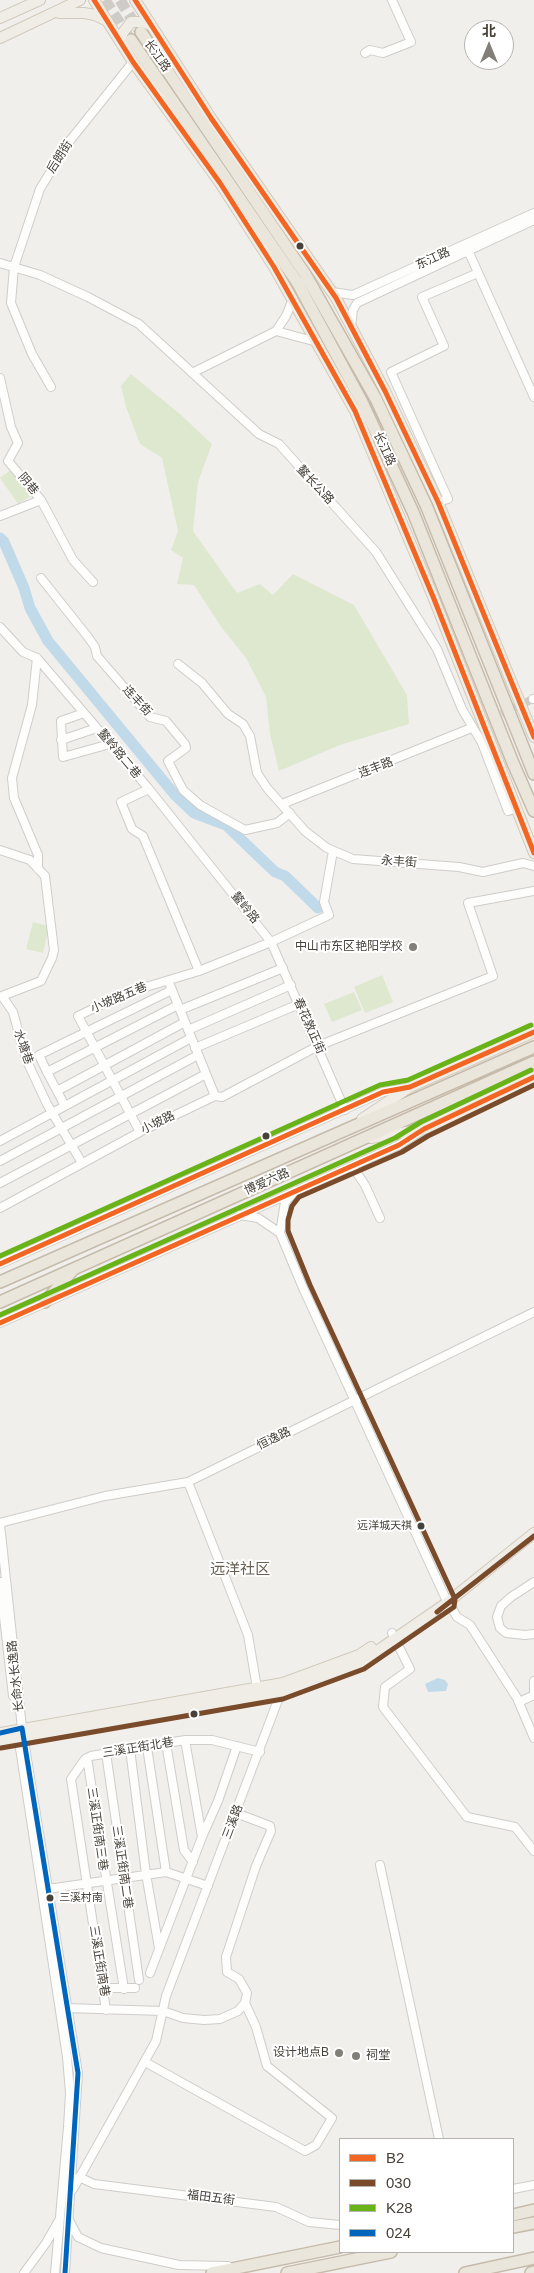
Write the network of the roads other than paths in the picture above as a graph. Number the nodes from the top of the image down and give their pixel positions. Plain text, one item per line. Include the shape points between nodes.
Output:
1 (40, 0) edge
2 (80, 0) edge
3 (94, 0) edge
4 (135, 0) edge
5 (392, 0) edge
6 (142, 5) edge
7 (50, 14) junction
8 (0, 18) edge
9 (107, 22) junction
10 (152, 26) junction
11 (141, 32) tunnel mouth
12 (0, 38) edge
13 (126, 42) junction
14 (365, 52) dead end
15 (133, 62) junction
16 (534, 213) edge
17 (534, 220) edge
18 (466, 247) junction
19 (0, 263) edge
20 (14, 267) junction
21 (478, 273) junction
22 (333, 295) junction
23 (293, 299) junction
24 (351, 327) junction
25 (276, 331) junction
26 (317, 342) junction
27 (192, 373) junction
28 (0, 378) edge
29 (51, 388) dead end
30 (398, 388) junction
31 (385, 391) junction
32 (534, 397) edge
33 (41, 500) junction
34 (438, 502) junction
35 (0, 516) edge
36 (415, 517) junction
37 (432, 519) junction
38 (420, 565) junction
39 (41, 578) dead end
40 (470, 580) junction
41 (93, 582) dead end
42 (0, 627) edge
43 (37, 658) junction
44 (459, 661) junction
45 (178, 664) dead end
46 (512, 685) junction
47 (84, 713) junction
48 (494, 714) junction
49 (96, 728) junction
50 (469, 729) tunnel mouth
51 (533, 731) edge
52 (61, 740) junction
53 (110, 744) junction
54 (522, 748) junction
55 (534, 774) edge
56 (149, 789) junction
57 (282, 804) junction
58 (516, 808) junction
59 (534, 811) edge
60 (290, 813) junction
61 (0, 850) edge
62 (333, 850) junction
63 (534, 853) edge
64 (534, 866) edge
65 (38, 869) junction
66 (534, 891) edge
67 (271, 942) junction
68 (283, 968) junction
69 (199, 971) junction
70 (168, 981) junction
71 (291, 985) junction
72 (172, 990) junction
73 (299, 1004) junction
74 (179, 1008) junction
75 (186, 1026) junction
76 (534, 1028) edge
77 (86, 1032) junction
78 (534, 1032) edge
79 (522, 1037) junction
80 (191, 1038) junction
81 (318, 1046) junction
82 (534, 1047) edge
83 (95, 1048) junction
84 (197, 1052) junction
85 (534, 1062) edge
86 (104, 1066) junction
87 (47, 1072) junction
88 (206, 1074) junction
89 (532, 1079) edge
90 (112, 1080) junction
91 (410, 1087) junction
92 (57, 1090) junction
93 (215, 1096) junction
94 (121, 1097) junction
95 (65, 1106) junction
96 (345, 1110) junction
97 (52, 1112) junction
98 (130, 1114) junction
99 (62, 1128) junction
100 (349, 1128) junction
101 (424, 1129) junction
102 (140, 1132) junction
103 (360, 1140) junction
104 (0, 1141) edge
105 (72, 1145) junction
106 (0, 1161) edge
107 (82, 1163) junction
108 (352, 1166) junction
109 (0, 1183) edge
110 (295, 1191) junction
111 (0, 1208) edge
112 (240, 1215) junction
113 (380, 1218) dead end
114 (280, 1232) junction
115 (0, 1264) edge
116 (75, 1268) junction
117 (0, 1282) edge
118 (0, 1302) edge
119 (45, 1302) junction
120 (534, 1312) edge
121 (8, 1319) junction
122 (0, 1323) edge
123 (0, 1329) edge
124 (354, 1400) junction
125 (188, 1482) junction
126 (0, 1524) edge
127 (534, 1526) edge
128 (534, 1533) edge
129 (0, 1582) edge
130 (534, 1582) edge
131 (447, 1600) junction
132 (534, 1634) edge
133 (393, 1636) junction
134 (534, 1681) edge
135 (258, 1688) junction
136 (281, 1692) junction
137 (534, 1694) edge
138 (519, 1702) junction
139 (0, 1732) edge
140 (20, 1733) junction
141 (534, 1738) edge
142 (185, 1740) junction
143 (0, 1741) edge
144 (166, 1744) junction
145 (237, 1746) junction
146 (148, 1747) junction
147 (130, 1749) junction
148 (260, 1752) junction
149 (106, 1753) junction
150 (86, 1758) junction
151 (236, 1813) junction
152 (77, 1823) joint
153 (202, 1838) junction
154 (534, 1851) edge
155 (193, 1862) junction
156 (380, 1865) dead end
157 (166, 1872) junction
158 (146, 1874) junction
159 (124, 1877) junction
160 (187, 1878) junction
161 (105, 1880) junction
162 (87, 1884) junction
163 (208, 1886) junction
164 (48, 1889) junction
165 (159, 1949) junction
166 (150, 1973) dead end
167 (139, 1980) dead end
168 (103, 1988) junction
169 (135, 1988) dead end
170 (124, 1989) junction
171 (245, 2003) junction
172 (64, 2008) junction
173 (106, 2010) junction
174 (163, 2011) junction
175 (145, 2062) junction
176 (439, 2138) edge
177 (74, 2157) junction
178 (89, 2160) junction
179 (79, 2177) junction
180 (534, 2185) edge
181 (514, 2189) edge
182 (71, 2191) junction
183 (534, 2210) edge
184 (514, 2215) edge
185 (60, 2218) junction
186 (69, 2220) junction
187 (534, 2223) edge
188 (339, 2226) edge
189 (534, 2228) edge
190 (514, 2229) edge
191 (514, 2229) edge
192 (339, 2247) edge
193 (386, 2253) edge
194 (361, 2258) junction
195 (534, 2258) edge
196 (242, 2267) junction
197 (24, 2273) edge
198 (55, 2273) edge
199 (66, 2273) edge
200 (212, 2273) edge
201 (287, 2273) edge
202 (331, 2273) edge
203 (465, 2273) edge

1 - 8 main road
2 - 7 main road
3 - 9 main road, 长江路
4 - 6 main road, 长江路
5 - 14 street via 411,42 383,54 370,50
6 - 10 main road, 长江路
7 - 9 main road via 95,14
7 - 12 main road
9 - 13 main road, 长江路
10 - 13 main road via 131,22 122,34
10 - 22 main road, 长江路
11 - 37 highway, 长江路 via 305,274 376,399
13 - 15 main road, 长江路
13 - 36 highway, 长江路 via 297,282 362,402
15 - 20 street, 后朗街 via 68,143 40,189
15 - 23 main road, 长江路 via 220,183
16 - 18 street, 东江路
17 - 18 street, 东江路
18 - 21 street
18 - 22 street, 东江路 via 353,295
18 - 24 street, 东江路 via 357,303
19 - 20 street, 鳌长公路
20 - 27 street, 鳌长公路 via 40,275 139,324
20 - 29 street, 后朗街 via 12,303 32,354
21 - 30 street via 422,297 444,346 391,372
21 - 32 street
22 - 24 main road, 长江路
23 - 25 street
23 - 26 main road, 长江路
24 - 31 main road, 长江路
25 - 26 street
25 - 27 street
26 - 38 main road, 长江路 via 355,411
27 - 58 street, 鳌长公路 via 259,434 279,444 376,552 437,649 462,708 482,743 508,811
28 - 33 street, 阴巷 via 18,443 8,461
30 - 31 street
30 - 34 street via 448,499
31 - 34 main road, 长江路
33 - 35 street
33 - 41 street, 阴巷 via 73,560
34 - 40 main road, 长江路
36 - 38 main road
36 - 48 highway, 长江路
37 - 40 main road, 长江路
37 - 54 highway, 长江路
38 - 44 main road, 长江路
39 - 60 street, 连丰街 via 92,642 97,656 150,717 166,721 185,744 186,748 168,761 183,790 200,805 245,830 277,823
40 - 46 main road, 长江路
42 - 43 street, 鳌岭路二巷 via 23,652
43 - 47 street, 鳌岭路二巷
43 - 65 street via 32,705 12,778 14,798 38,855
44 - 48 main road
44 - 58 main road, 长江路
45 - 57 street, 永丰街 via 202,683 228,714 243,724 250,736 257,773
46 - 51 main road, 长江路
46 - 54 main road
47 - 49 street, 鳌岭路二巷
47 - 52 street via 61,722
48 - 59 highway, 长江路
49 - 52 street
49 - 53 street, 鳌岭路二巷
50 - 57 street, 连丰路
52 - 53 street via 63,757
53 - 56 street, 鳌岭路二巷
54 - 55 highway, 长江路
56 - 67 street, 鳌岭路
56 - 69 street, 鳌岭路二巷 via 121,802 132,828 143,836
57 - 60 street, 永丰街
58 - 63 main road, 长江路
60 - 62 street, 永丰街 via 305,831
61 - 65 street via 30,860
62 - 64 street, 永丰街 via 353,859 459,867 483,872 523,862
62 - 67 street via 324,902 329,914
65 - 97 street, 水塘巷 via 45,876 54,950 41,981 2,996 13,1012 26,1060
66 - 81 street, 小坡路 via 468,903 494,976
67 - 68 street, 春花敦正街
67 - 69 street
68 - 71 street, 春花敦正街
68 - 74 street
69 - 70 street
70 - 72 street
70 - 77 street, 小坡路五巷 via 126,993 78,1016
71 - 73 street, 春花敦正街
71 - 75 street
72 - 74 street
72 - 77 street
73 - 81 street, 春花敦正街
73 - 84 street
74 - 75 street
74 - 83 street
75 - 80 street
75 - 86 street
76 - 79 main road
77 - 83 street, 小坡路五巷
77 - 87 street via 39,1055
78 - 79 main road
79 - 91 main road
80 - 84 street
80 - 90 street
81 - 93 street, 小坡路 via 222,1097
81 - 96 street, 春花敦正街
82 - 100 highway, 博爱六路
83 - 86 street, 小坡路五巷
83 - 87 street
84 - 88 street
84 - 94 street
85 - 103 highway, 博爱六路
86 - 90 street, 小坡路五巷
86 - 92 street
87 - 92 street
88 - 93 street
88 - 98 street
89 - 101 main road, 博爱六路
90 - 94 street, 小坡路五巷
90 - 95 street
91 - 96 street via 383,1092
91 - 100 main road
92 - 95 street
93 - 102 street, 小坡路
94 - 98 street, 小坡路五巷
94 - 99 street
95 - 97 street
96 - 115 street
97 - 99 street, 水塘巷
97 - 104 street
98 - 102 street, 小坡路五巷
98 - 105 street
99 - 105 street, 水塘巷
99 - 106 street
100 - 117 highway, 博爱六路
101 - 103 main road
101 - 108 street, 博爱六路 via 399,1145
102 - 107 street, 小坡路
103 - 116 highway, 博爱六路
105 - 107 street, 水塘巷
105 - 109 street
107 - 111 street, 小坡路
108 - 110 street, 博爱六路
108 - 113 street
110 - 112 street, 博爱六路
110 - 114 street via 284,1202
112 - 114 street via 258,1218
112 - 119 street, 博爱六路
114 - 124 street
116 - 118 highway, 博爱六路
116 - 119 highway
119 - 121 street, 博爱六路
120 - 124 street, 恒逸路
121 - 122 street, 博爱六路
121 - 123 street
124 - 125 street, 恒逸路
124 - 131 street
125 - 126 street, 恒逸路 via 105,1496
125 - 135 street via 248,1636
126 - 140 street, 长命水长逸路
127 - 131 main road
128 - 131 main road
129 - 140 street, 长命水长逸路
130 - 132 street via 501,1606 497,1617 500,1628 506,1633
131 - 133 main road
131 - 138 street via 457,1617 470,1625
133 - 135 main road via 359,1655 283,1683
133 - 136 main road via 361,1662
133 - 154 street via 410,1669 385,1686 383,1707 468,1817 515,1826
134 - 137 street
135 - 140 main road
136 - 140 main road
136 - 148 street, 三溪路
137 - 138 street
138 - 141 street
139 - 140 main road
140 - 143 main road
140 - 164 street, 长命水长逸路
140 - 172 street, 长命水长逸路
142 - 144 street, 三溪正街北巷
142 - 145 street, 三溪正街北巷 via 212,1740
142 - 153 street
144 - 146 street, 三溪正街北巷
144 - 155 street via 184,1850
145 - 148 street, 三溪正街北巷
145 - 153 street
146 - 147 street, 三溪正街北巷
146 - 157 street
147 - 149 street, 三溪正街北巷
147 - 158 street
148 - 151 street, 三溪路
149 - 150 street, 三溪正街北巷
149 - 159 street, 三溪正街南二巷
150 - 152 street, 三溪正街北巷 via 71,1779
150 - 161 street, 三溪正街南三巷
151 - 163 street, 三溪路
151 - 171 street via 270,1826 271,1831 226,1957 227,1972 239,1979 247,1993
152 - 162 street, 三溪正街南巷
153 - 155 street
155 - 160 street
156 - 176 street
157 - 158 street
157 - 160 street
158 - 159 street
158 - 165 street
159 - 161 street
159 - 167 street, 三溪正街南二巷
160 - 163 street
160 - 165 street
161 - 162 street
161 - 170 street, 三溪正街南三巷
162 - 164 street
162 - 168 street, 三溪正街南巷
163 - 174 street, 三溪路
164 - 172 street, 长命水长逸路
165 - 166 street
168 - 170 street
168 - 173 street, 三溪正街南巷
169 - 170 street
171 - 174 street via 238,2012 220,2019 183,2018
171 - 175 street via 267,2066 332,2118 316,2145 305,2152
172 - 173 street
172 - 177 street, 长命水长逸路 via 78,2073
172 - 185 street, 长命水长逸路 via 70,2093
173 - 174 street
174 - 175 street, 三溪路 via 156,2041
175 - 178 street, 三溪路
177 - 178 street via 80,2161
177 - 182 street, 长命水长逸路
178 - 179 street, 三溪路
179 - 182 street, 三溪路
179 - 188 street, 福田五街 via 94,2184 276,2206 309,2222
180 - 181 street
182 - 186 street, 长命水长逸路
183 - 184 highway
185 - 197 street
185 - 198 street, 长命水长逸路
186 - 196 street via 78,2236 101,2248 179,2265
186 - 199 street, 长命水长逸路
187 - 190 highway
189 - 191 highway
192 - 196 highway
193 - 194 highway
194 - 201 highway
194 - 202 highway
195 - 203 highway
196 - 200 highway

